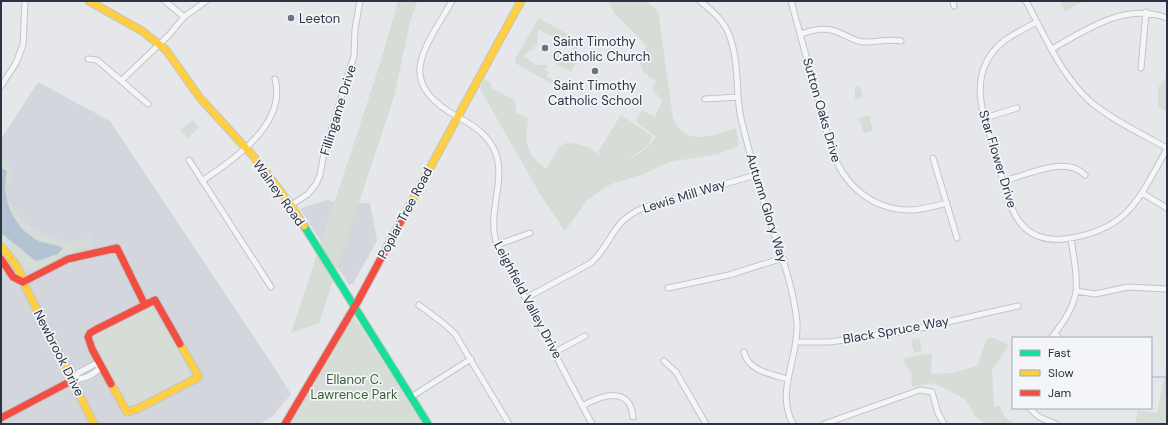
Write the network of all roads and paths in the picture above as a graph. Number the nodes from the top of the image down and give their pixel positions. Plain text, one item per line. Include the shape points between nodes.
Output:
1 (25, 1) edge
2 (89, 1) edge
3 (165, 1) edge
4 (206, 1) edge
5 (360, 1) edge
6 (452, 1) edge
7 (521, 1) edge
8 (700, 1) edge
9 (791, 1) edge
10 (1026, 1) edge
11 (1146, 12) junction
12 (184, 17) junction
13 (1167, 18) edge
14 (1037, 22) junction
15 (800, 34) junction
16 (901, 41) dead end
17 (160, 44) junction
18 (1052, 49) junction
19 (88, 59) dead end
20 (1141, 68) dead end
21 (275, 79) dead end
22 (122, 80) junction
23 (1, 86) edge
24 (738, 97) junction
25 (706, 99) dead end
26 (148, 104) dead end
27 (1017, 108) dead end
28 (457, 116) junction
29 (985, 118) junction
30 (246, 147) junction
31 (1167, 149) edge
32 (934, 158) dead end
33 (189, 160) dead end
34 (756, 175) junction
35 (1085, 175) dead end
36 (202, 181) junction
37 (1004, 181) junction
38 (1142, 194) junction
39 (946, 203) junction
40 (290, 205) junction
41 (1167, 208) edge
42 (530, 232) dead end
43 (957, 238) dead end
44 (1071, 238) junction
45 (497, 245) junction
46 (1, 247) edge
47 (783, 258) junction
48 (1, 259) edge
49 (23, 282) junction
50 (271, 287) dead end
51 (668, 288) dead end
52 (1167, 289) edge
53 (1076, 291) junction
54 (526, 298) junction
55 (144, 305) junction
56 (419, 305) dead end
57 (1018, 306) dead end
58 (354, 307) junction
59 (585, 336) dead end
60 (1053, 336) edge
61 (797, 342) junction
62 (555, 352) junction
63 (744, 352) dead end
64 (471, 359) junction
65 (664, 360) dead end
66 (101, 366) junction
67 (787, 379) junction
68 (73, 380) junction
69 (412, 397) junction
70 (584, 405) junction
71 (1030, 409) edge
72 (633, 417) dead end
73 (1, 418) edge
74 (94, 424) edge
75 (285, 424) edge
76 (428, 424) edge
77 (509, 424) edge
78 (592, 424) edge
79 (706, 424) edge
80 (793, 424) edge
81 (824, 424) edge
82 (944, 424) edge
83 (1056, 424) edge

1 - 23 street via 23,45 16,63
2 - 17 main road, Walney Road
3 - 12 street
4 - 12 street
5 - 40 street, Fillingame Drive via 354,56 324,153 320,175 308,194
6 - 28 street, Leighfield Valley Drive via 422,55 420,70 421,83 430,97
7 - 28 main road, Poplar Tree Road
8 - 24 street, Autumn Glory Way via 716,15 728,31 735,53
9 - 15 street, Sutton Oaks Drive
10 - 14 street
11 - 13 street
11 - 18 street via 1115,16
11 - 20 street
12 - 17 street
14 - 18 street
14 - 29 street, Star Flower Drive via 1004,40 987,60 980,88
15 - 16 street via 826,29 861,42 892,39
15 - 39 street, Sutton Oaks Drive via 832,151 846,180 867,198 895,209 917,210
17 - 22 street
17 - 30 main road, Walney Road via 176,60 200,98
18 - 31 street via 1068,78 1091,102
19 - 22 street via 97,60
21 - 30 street via 278,93 270,116 263,129
22 - 26 street
24 - 25 street
24 - 34 street, Autumn Glory Way
27 - 29 street
28 - 45 street, Leighfield Valley Drive via 481,132 490,142 497,157 499,175 493,223
28 - 58 main road, Poplar Tree Road
29 - 37 street, Star Flower Drive
30 - 36 street
30 - 40 main road, Walney Road
31 - 38 street, Star Flower Drive
32 - 39 street
33 - 36 street
34 - 47 street, Autumn Glory Way
34 - 54 street, Lewis Mill Way via 631,213 613,231 599,255 591,263
35 - 37 street via 1077,168 1061,165
36 - 50 street
37 - 44 street, Star Flower Drive via 1014,213 1026,229 1045,238
38 - 41 street
38 - 44 street, Star Flower Drive via 1130,210 1113,224 1096,232
39 - 43 street
40 - 58 main road, Walney Road
42 - 45 street
44 - 53 street
45 - 54 street, Leighfield Valley Drive
46 - 49 main road, Newbrook Drive via 16,264
47 - 51 street via 729,275
47 - 61 street, Autumn Glory Way via 797,322
48 - 49 main road, Newbrook Drive via 13,277
49 - 55 main road via 68,259 117,248
49 - 68 main road, Newbrook Drive
52 - 53 street via 1128,287 1095,294
53 - 60 street
54 - 62 street, Leighfield Valley Drive
55 - 66 main road via 90,333 89,341
55 - 66 main road via 155,300 199,377 127,412
56 - 64 street via 451,329
57 - 61 street, Black Spruce Way via 912,330 830,342
58 - 69 main road, Walney Road
58 - 75 main road, Poplar Tree Road
59 - 62 street
61 - 67 street, Autumn Glory Way
62 - 70 street, Leighfield Valley Drive
63 - 67 street via 745,361 751,366
64 - 69 street
64 - 77 street
65 - 79 street via 676,372
66 - 68 street via 95,364 78,373
67 - 80 street, Autumn Glory Way via 786,402
68 - 73 main road
68 - 74 main road, Newbrook Drive
69 - 76 main road, Walney Road
70 - 72 street via 601,396 615,396 628,402
70 - 78 street, Leighfield Valley Drive
71 - 83 street
81 - 82 street via 920,390 932,392

